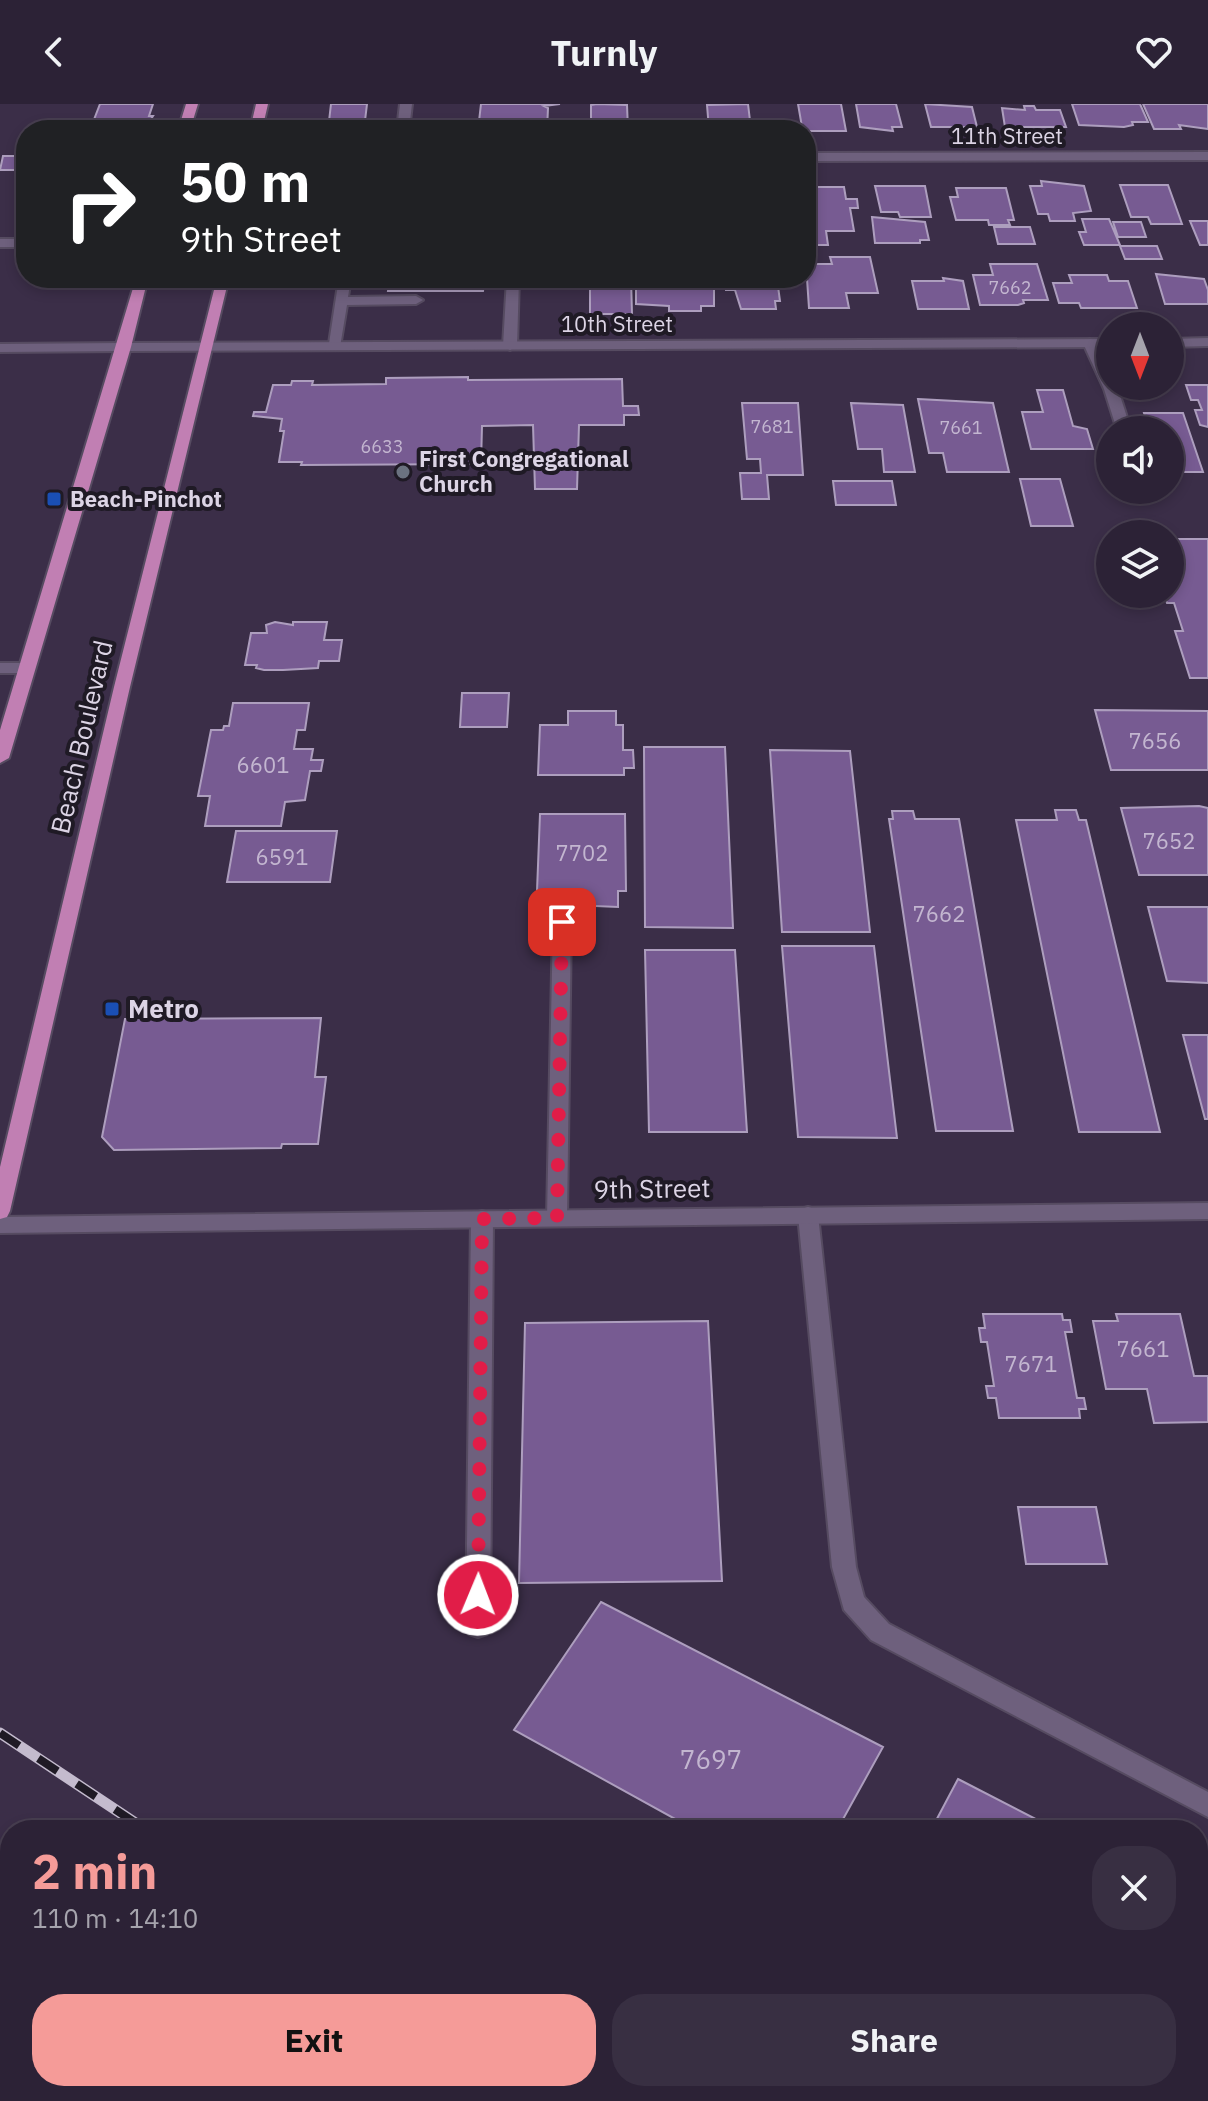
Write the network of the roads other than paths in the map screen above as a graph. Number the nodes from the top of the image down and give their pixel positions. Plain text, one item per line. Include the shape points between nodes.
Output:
1 (1208, 156) edge
2 (816, 157) edge
3 (139, 288) edge
4 (221, 288) edge
5 (343, 288) edge
6 (513, 288) edge
7 (416, 300) dead end
8 (341, 301) junction
9 (1208, 342) edge
10 (1090, 343) junction
11 (1096, 343) edge
12 (1184, 343) edge
13 (510, 346) junction
14 (124, 347) junction
15 (208, 347) junction
16 (333, 347) junction
17 (0, 348) edge
18 (1120, 416) edge
19 (0, 668) edge
20 (27, 668) junction
21 (0, 758) edge
22 (562, 922) dead end
23 (0, 1211) edge
24 (1208, 1211) edge
25 (808, 1215) junction
26 (557, 1218) junction
27 (482, 1219) junction
28 (0, 1225) edge
29 (478, 1626) dead end
30 (1208, 1805) edge

1 - 2 street, 11th Street
3 - 14 main road
4 - 15 main road, Beach Boulevard
5 - 8 street
6 - 13 street
7 - 8 street
8 - 16 street
9 - 12 street
10 - 11 street, 10th Street
10 - 13 street, 10th Street
10 - 18 street
13 - 16 street, 10th Street
14 - 15 street, 10th Street
14 - 17 street, 10th Street
14 - 20 main road
15 - 16 street, 10th Street
15 - 23 main road, Beach Boulevard via 122,687
19 - 20 street
20 - 21 main road
22 - 26 street
24 - 25 street, 9th Street
25 - 26 street, 9th Street
25 - 30 street via 844,1567 853,1602 880,1632
26 - 27 street, 9th Street
27 - 28 street, 9th Street
27 - 29 street

